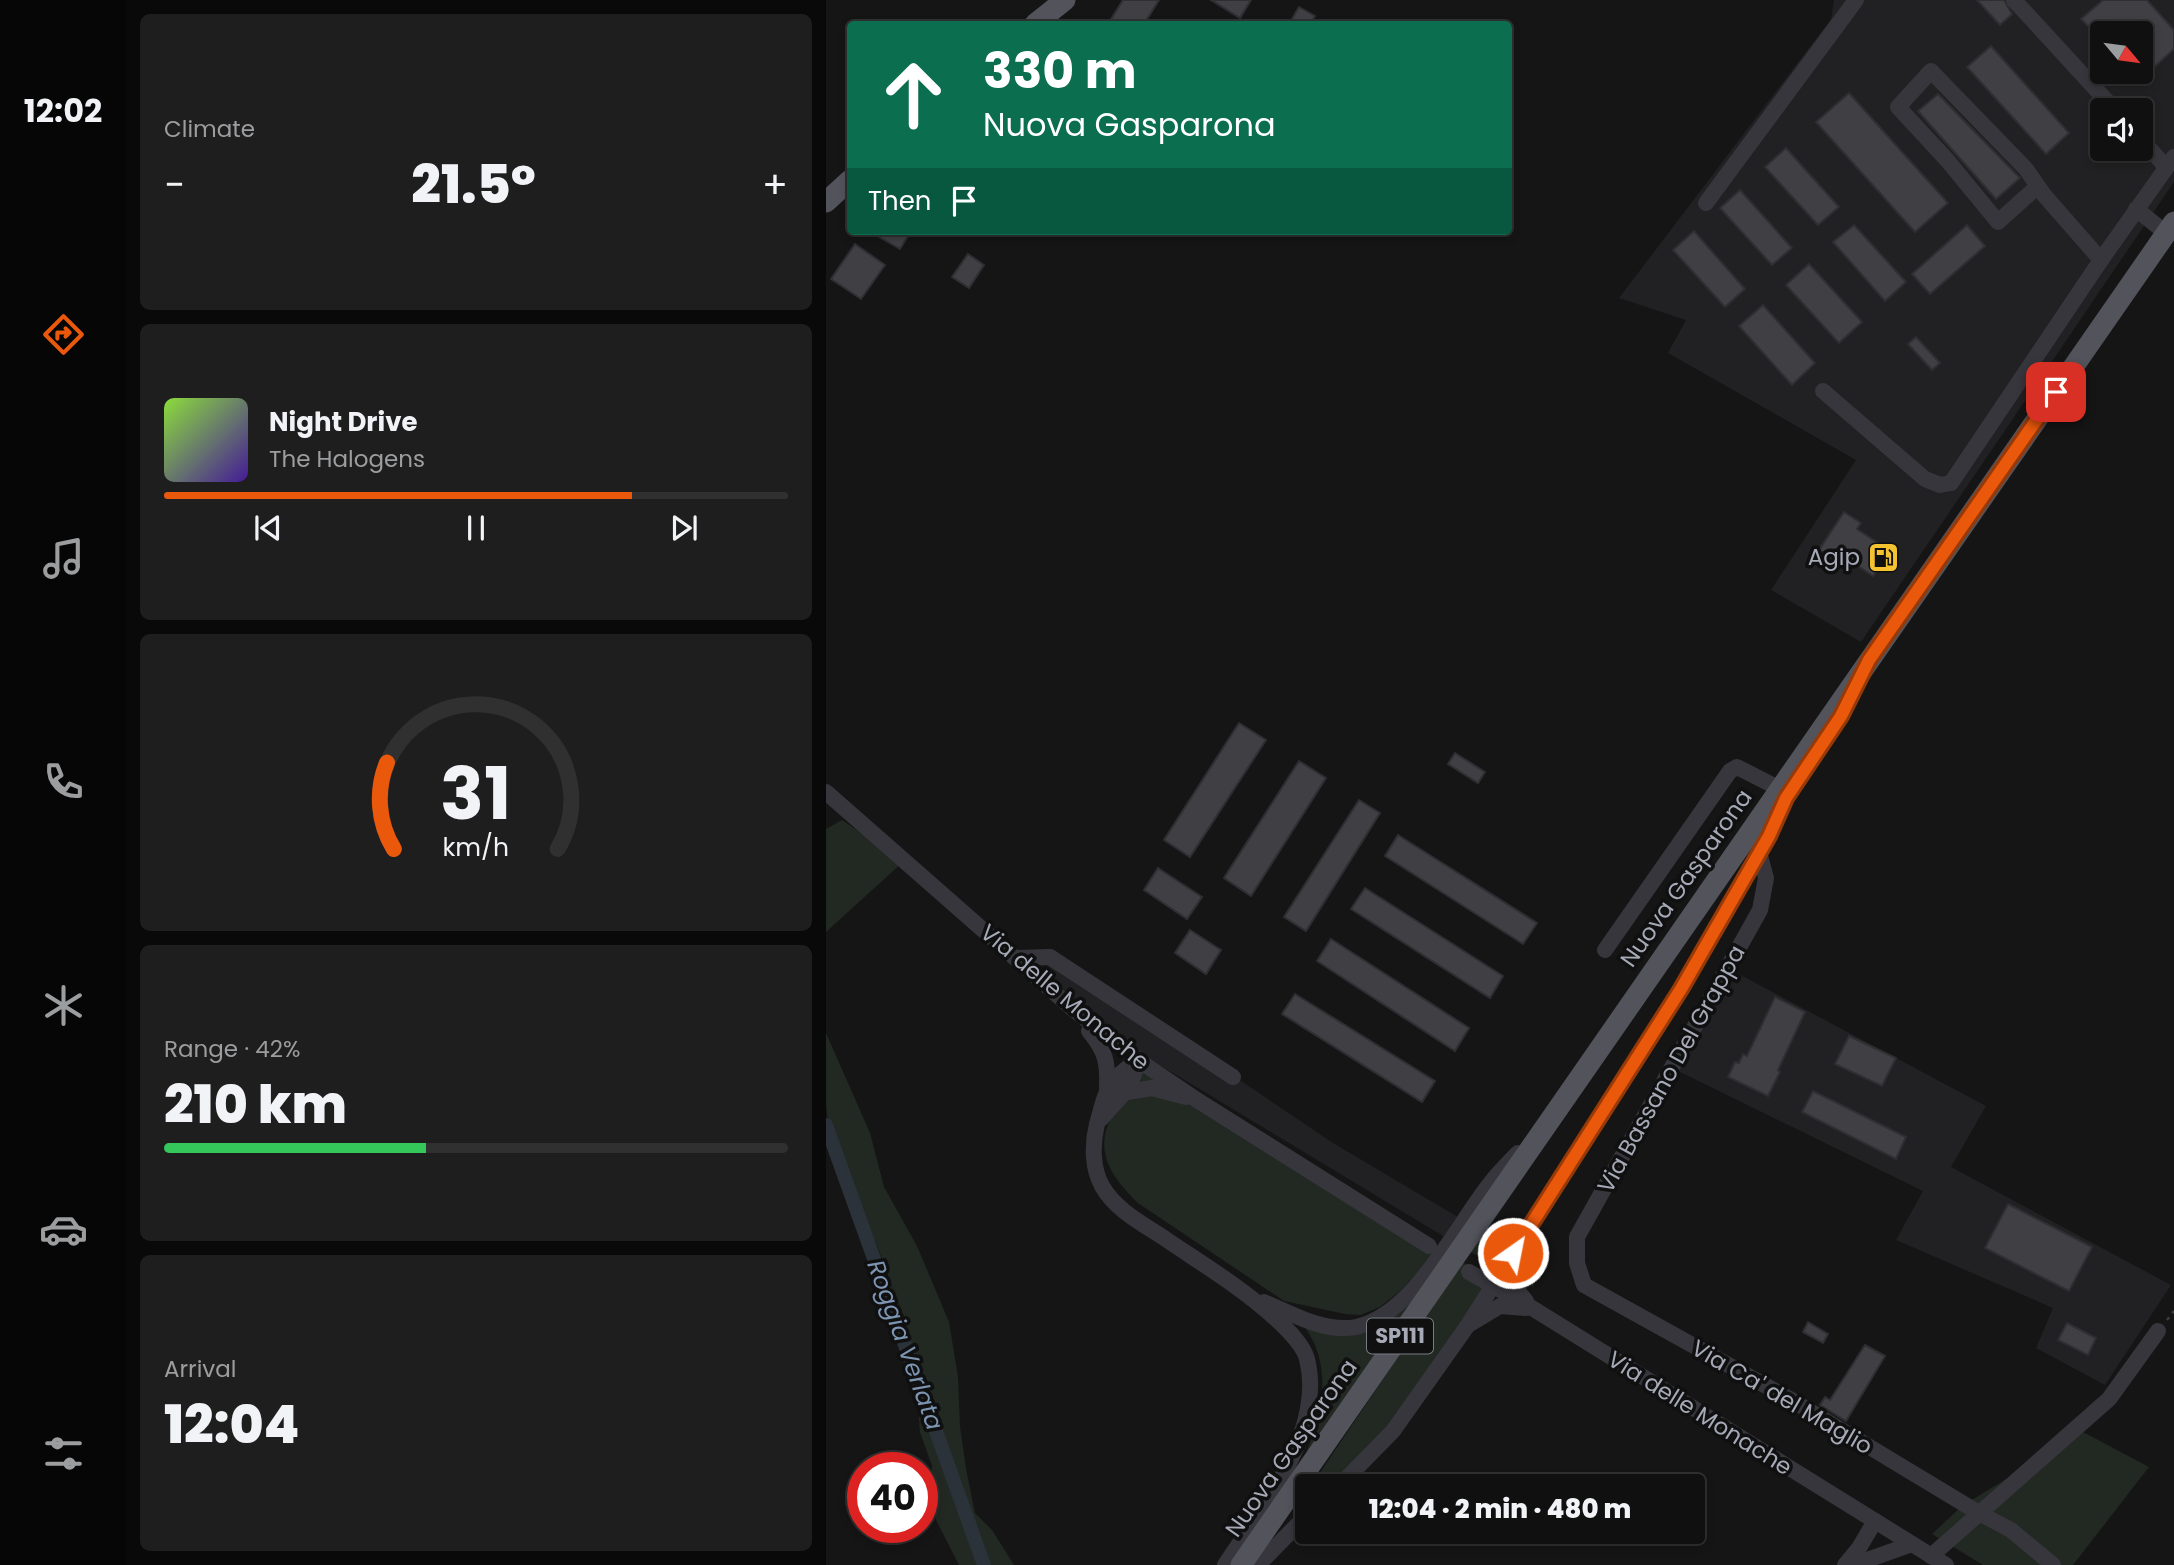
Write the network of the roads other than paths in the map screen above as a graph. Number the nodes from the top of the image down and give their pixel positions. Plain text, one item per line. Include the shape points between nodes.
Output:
1 (1065, 0) edge
2 (1856, 0) edge
3 (2014, 0) edge
4 (1039, 21) edge
5 (2104, 98) edge
6 (2153, 148) edge
7 (2170, 162) edge
8 (847, 183) edge
9 (2038, 186) junction
10 (826, 202) edge
11 (1706, 203) dead end
12 (2136, 209) junction
13 (2170, 228) edge
14 (2101, 260) junction
15 (1823, 391) dead end
16 (1869, 660) junction
17 (1780, 789) junction
18 (826, 792) edge
19 (1759, 852) junction
20 (1605, 950) dead end
21 (1015, 958) junction
22 (1073, 1009) junction
23 (1138, 1060) junction
24 (1233, 1077) dead end
25 (1107, 1088) junction
26 (1127, 1092) junction
27 (1197, 1100) junction
28 (1559, 1107) junction
29 (1097, 1124) junction
30 (1524, 1236) junction
31 (1429, 1246) dead end
32 (1469, 1272) dead end
33 (1584, 1285) joint
34 (1492, 1286) junction
35 (1252, 1298) junction
36 (1532, 1308) junction
37 (1468, 1325) junction
38 (2158, 1331) dead end
39 (1351, 1474) edge
40 (1979, 1513) junction
41 (1875, 1521) junction
42 (1295, 1527) edge
43 (1912, 1544) junction
44 (1931, 1556) junction
45 (1225, 1565) edge
46 (1241, 1565) edge
47 (1258, 1565) edge
48 (1845, 1565) edge
49 (1853, 1565) edge
50 (1946, 1565) edge
51 (2053, 1565) edge

1 - 4 main road
2 - 11 street
3 - 5 street
6 - 7 street
7 - 12 street
8 - 10 main road
9 - 9 street via 1931,71 1898,107 1998,222
9 - 14 street
12 - 13 street
12 - 14 street
13 - 16 main road, Nuova Gasparona / SP111
14 - 15 street via 1951,483 1940,485 1925,479
16 - 17 main road, Nuova Gasparona / SP111
16 - 19 street via 1841,716 1786,798
17 - 20 street via 1737,767 1730,771
17 - 28 main road, Nuova Gasparona / SP111
18 - 21 street, Via delle Monache
19 - 30 street via 1681,989
19 - 33 street, Via Bassano Del Grappa via 1766,878 1760,910 1577,1237 1577,1262
21 - 22 street, Via delle Monache
21 - 24 street via 1050,957
22 - 23 street, Via delle Monache
22 - 25 street via 1101,1046 1108,1065
23 - 25 street
23 - 26 street
23 - 27 street, Via delle Monache
25 - 29 street
26 - 27 street via 1152,1088
26 - 29 street
27 - 31 street, Via delle Monache
28 - 35 street via 1490,1184 1409,1293 1384,1316 1355,1327 1320,1325
28 - 46 main road, Nuova Gasparona / SP111
29 - 35 street via 1094,1160 1102,1186 1122,1210
30 - 34 street
30 - 36 street via 1514,1269 1516,1290
32 - 34 street, Via delle Monache
33 - 40 street, Via Ca' del Maglio via 1795,1402
34 - 36 street, Via delle Monache
34 - 37 street
35 - 45 street via 1288,1330 1307,1357 1311,1399 1289,1464
36 - 37 street via 1500,1306
36 - 41 street, Via delle Monache
37 - 39 street via 1394,1431
38 - 40 street via 2109,1399
40 - 44 street
40 - 51 street, Via Ca' del Maglio via 2011,1530
41 - 43 street, Via delle Monache
41 - 48 street
42 - 47 street
43 - 44 street, Via delle Monache
43 - 49 street
44 - 50 street, Via delle Monache

